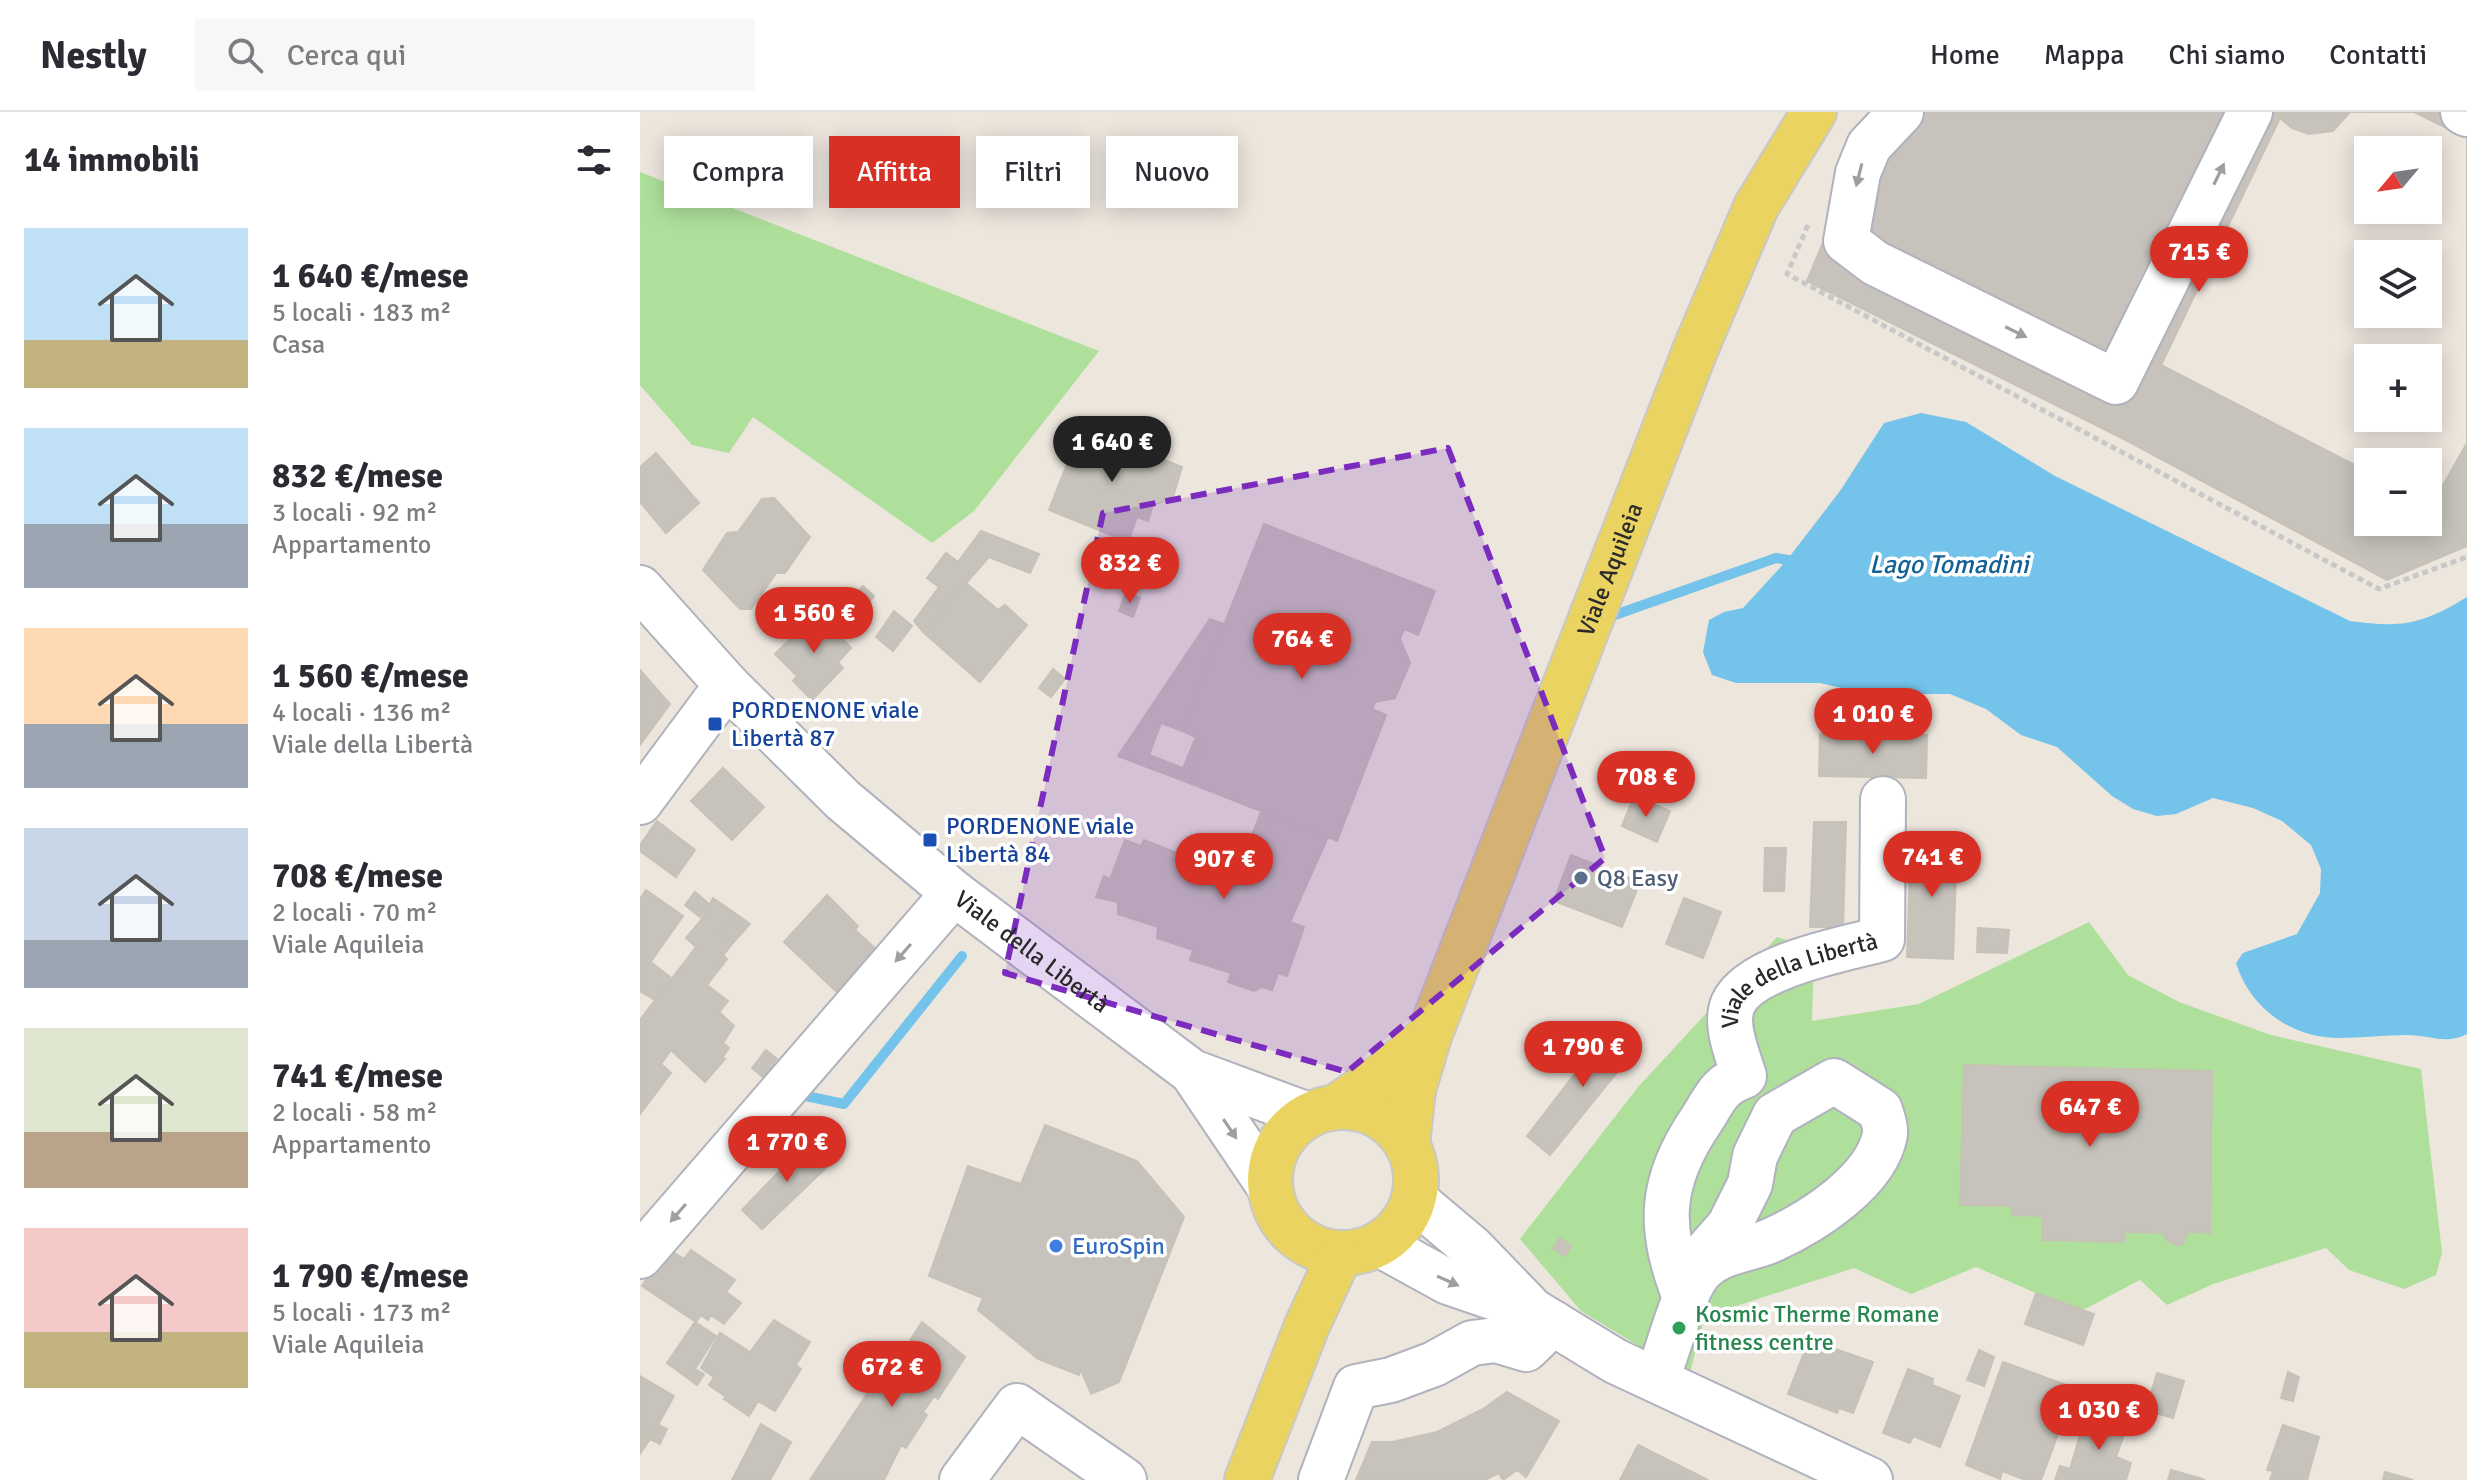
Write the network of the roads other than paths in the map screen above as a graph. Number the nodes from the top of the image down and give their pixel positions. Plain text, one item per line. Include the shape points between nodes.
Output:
1 (1814, 112) edge
2 (1901, 112) edge
3 (2250, 112) edge
4 (640, 588) edge
5 (727, 685) junction
6 (1883, 799) dead end
7 (640, 802) edge
8 (954, 893) junction
9 (1429, 1036) junction
10 (1192, 1072) junction
11 (1744, 1076) junction
12 (1834, 1081) junction
13 (1322, 1111) junction
14 (1407, 1145) junction
15 (1269, 1186) junction
16 (1414, 1199) junction
17 (1295, 1237) junction
18 (1360, 1249) junction
19 (640, 1256) edge
20 (1692, 1288) junction
21 (1543, 1317) junction
22 (1306, 1328) junction
23 (1657, 1380) junction
24 (962, 1480) edge
25 (1124, 1480) edge
26 (1247, 1480) edge
27 (1321, 1480) edge
28 (1870, 1480) edge

1 - 9 main road, Viale Aquileia via 1756,207 1696,348
2 -> 3 street via 1869,146 1858,173 1846,241 1875,263 2116,382
4 - 5 street, Viale della Libertà
5 - 7 street
5 - 8 street, Viale della Libertà via 843,800
6 - 11 street, Viale della Libertà via 1882,939 1798,961 1757,979 1733,1003 1733,1039
8 - 10 street, Viale della Libertà
8 -> 19 street
9 - 13 main road, Viale Aquileia via 1384,1074
9 - 14 main road, Viale Aquileia via 1413,1090
10 - 13 street, Viale della Libertà
10 -> 15 street, Viale della Libertà
11 - 12 street, Viale della Libertà via 1788,1073
11 - 20 street, Viale della Libertà via 1725,1084 1674,1168 1666,1240 1673,1267
12 - 20 street via 1775,1115 1755,1156 1750,1184 1729,1226 1700,1259
12 - 20 street, Viale della Libertà via 1880,1110 1885,1131 1876,1159 1848,1192 1801,1224 1771,1240 1721,1254
13 - 14 main road via 1353,1107 1384,1120
13 - 15 main road, Viale Aquileia via 1296,1123 1278,1145
14 - 16 main road, Viale Aquileia via 1414,1162
15 - 17 main road via 1278,1216
16 - 18 main road via 1401,1225
16 - 21 street
17 - 18 main road via 1308,1246
17 - 22 main road
18 -> 21 street
18 - 22 main road
20 - 23 street
21 - 23 street
21 - 27 street via 1526,1349 1496,1340 1472,1343 1434,1364 1356,1387
22 - 26 main road
23 - 28 street
24 - 25 street via 1017,1406

